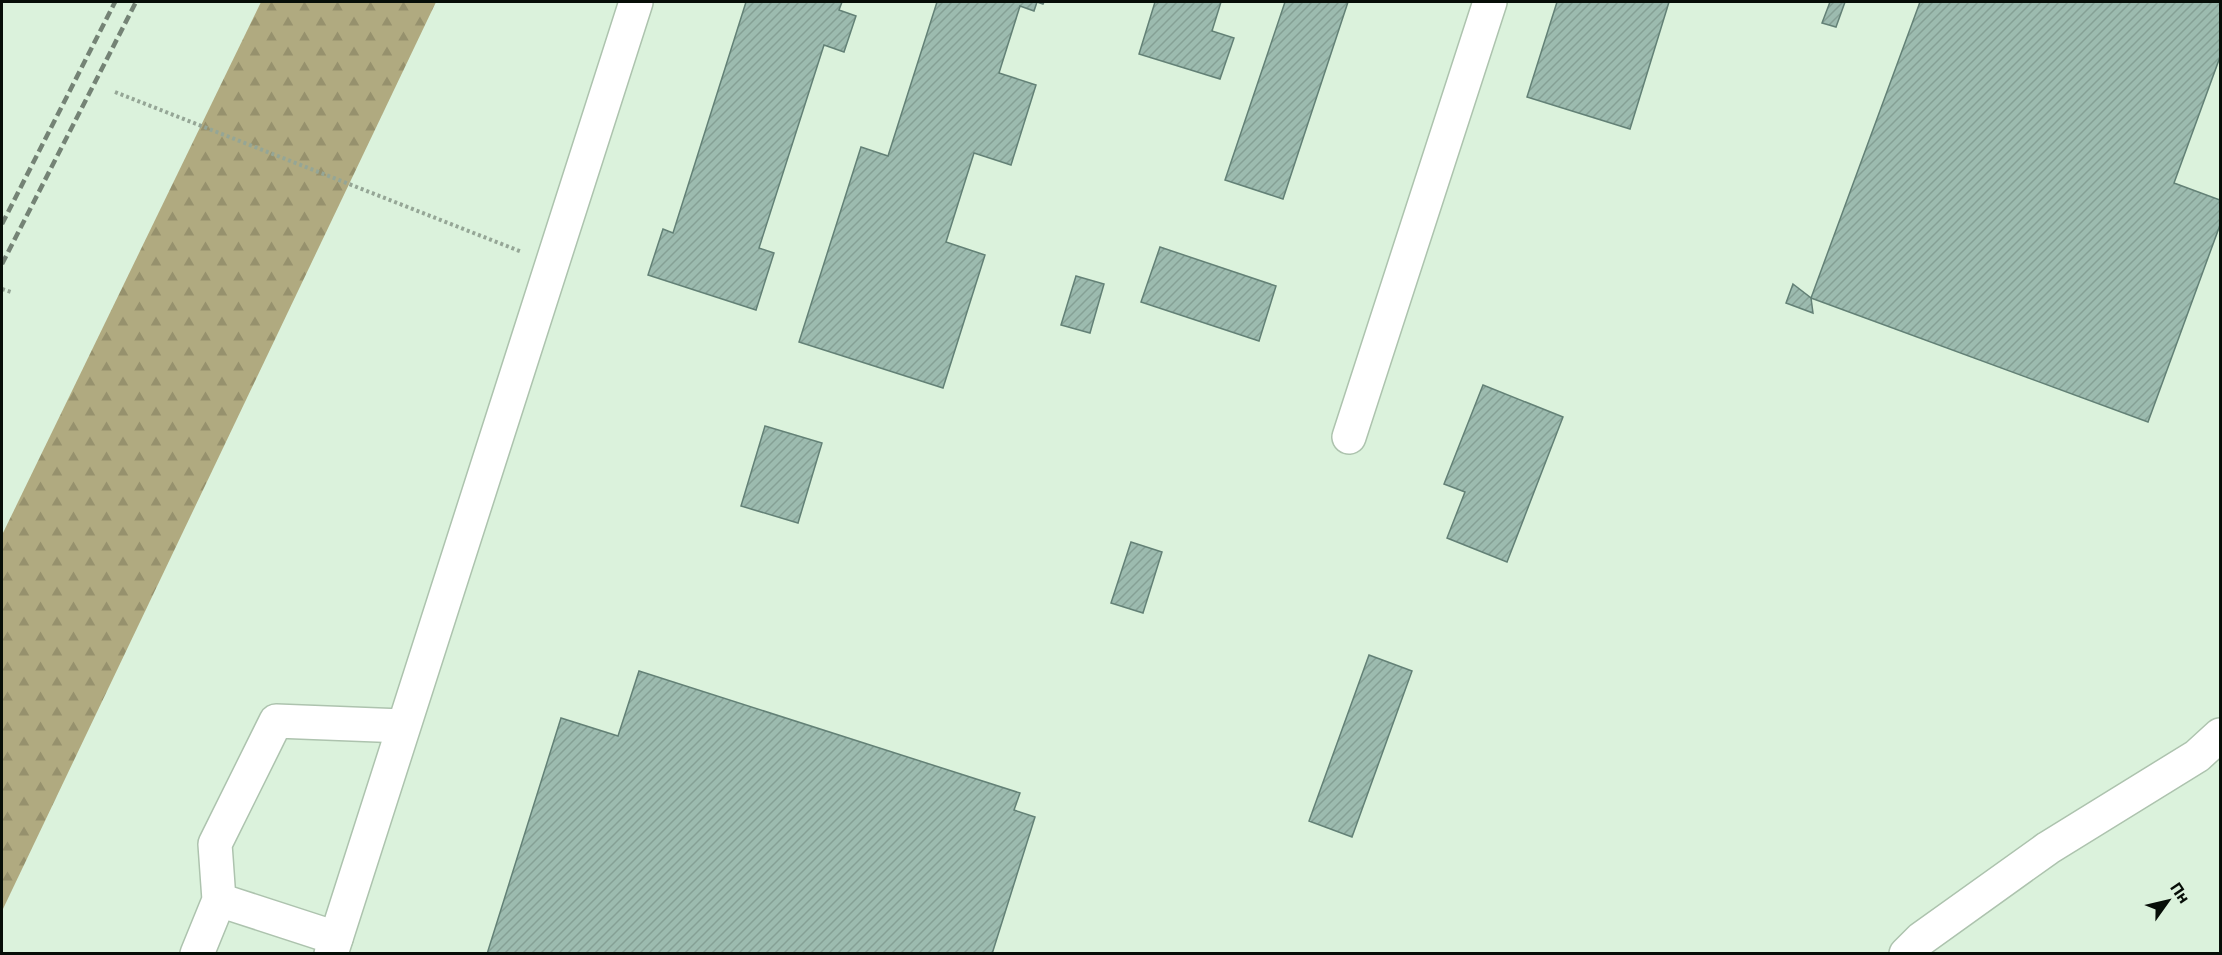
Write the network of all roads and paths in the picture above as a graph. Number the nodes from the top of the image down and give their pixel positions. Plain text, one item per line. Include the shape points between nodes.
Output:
1 (636, 2) edge
2 (1490, 2) edge
3 (115, 92) dead end
4 (552, 264) junction
5 (2, 289) edge
6 (11, 292) dead end
7 (1349, 437) dead end
8 (403, 726) junction
9 (2220, 735) edge
10 (219, 900) junction
11 (333, 946) edge
12 (197, 954) edge
13 (1906, 954) edge

1 - 4 main road
2 - 7 main road
3 - 4 path
4 - 8 main road
5 - 6 path
8 - 10 main road via 276,721 214,844
8 - 11 main road
9 - 13 main road via 2197,756 2048,849 1921,939
10 - 11 main road
10 - 12 main road

